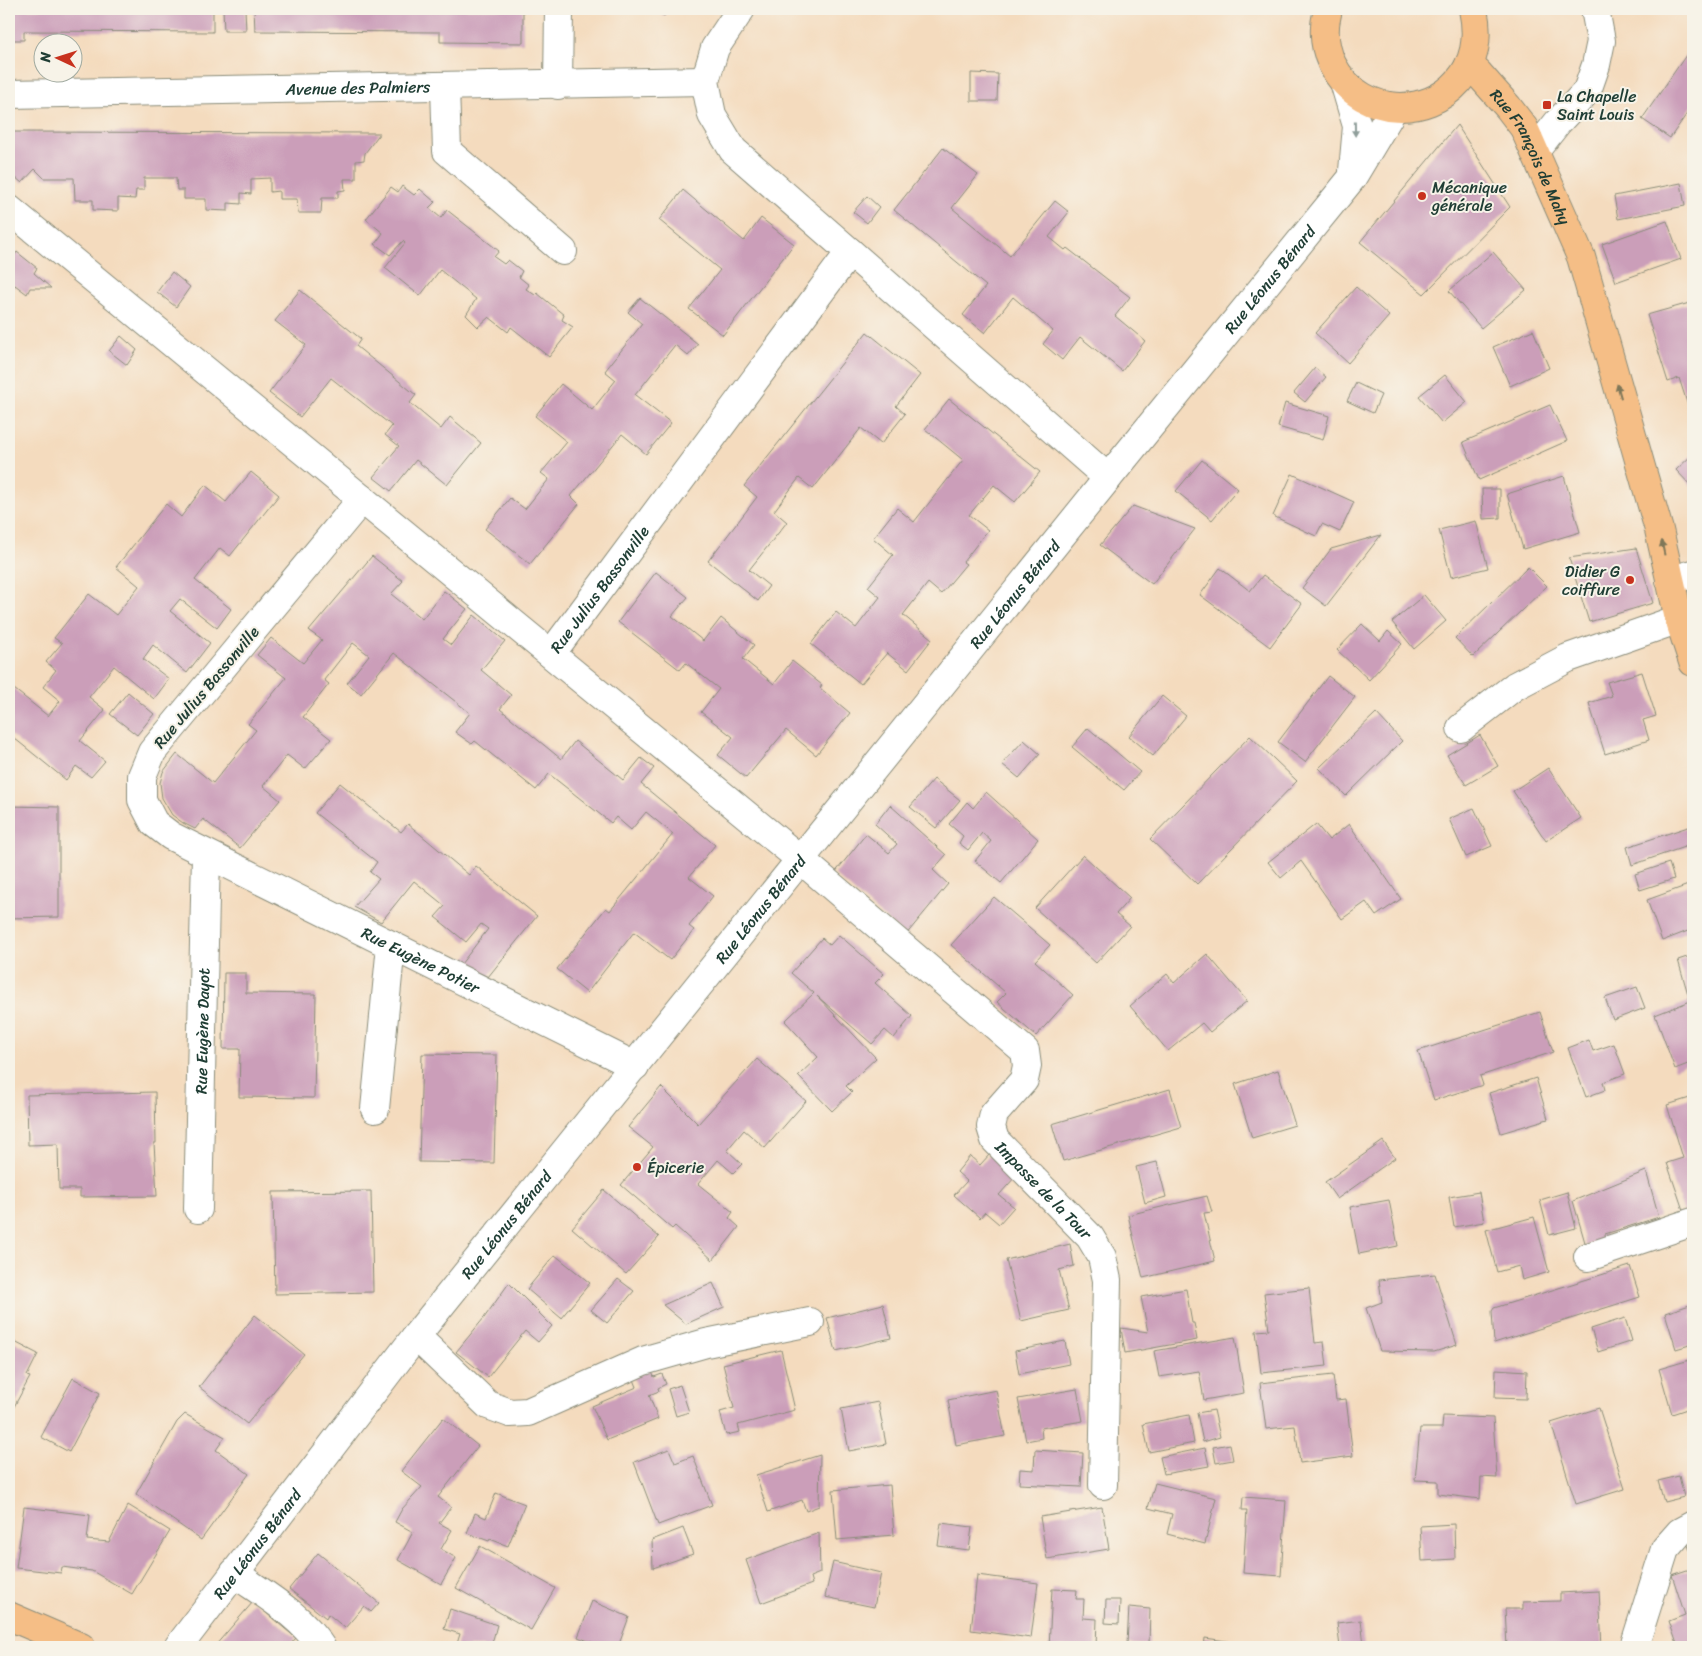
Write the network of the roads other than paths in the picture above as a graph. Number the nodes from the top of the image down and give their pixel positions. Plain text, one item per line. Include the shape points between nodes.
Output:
1 (559, 9) edge
2 (741, 9) edge
3 (1328, 9) edge
4 (1473, 9) edge
5 (1595, 9) edge
6 (1468, 66) junction
7 (705, 81) junction
8 (1344, 82) junction
9 (558, 85) junction
10 (445, 87) junction
11 (9, 94) edge
12 (1394, 108) junction
13 (1535, 151) junction
14 (1352, 178) junction
15 (9, 209) edge
16 (563, 252) dead end
17 (850, 252) junction
18 (1108, 478) junction
19 (362, 499) junction
20 (1681, 577) edge
21 (1679, 619) junction
22 (551, 654) junction
23 (1693, 662) edge
24 (1461, 728) dead end
25 (206, 854) junction
26 (800, 859) junction
27 (391, 945) junction
28 (635, 1066) junction
29 (375, 1109) dead end
30 (198, 1209) dead end
31 (1693, 1222) edge
32 (1588, 1257) dead end
33 (810, 1322) dead end
34 (416, 1336) junction
35 (1103, 1485) dead end
36 (1693, 1525) edge
37 (234, 1573) junction
38 (9, 1616) edge
39 (81, 1647) edge
40 (178, 1647) edge
41 (321, 1647) edge
42 (1634, 1647) edge

1 - 9 street
2 - 7 street via 716,48
3 - 8 main road via 1324,28 1327,51
4 - 6 main road via 1476,37
5 - 13 street via 1601,41 1587,91
6 - 12 main road via 1456,84 1438,98 1417,106
6 - 13 main road, Rue François de Mahy via 1508,107 1524,128
7 - 9 street, Avenue des Palmiers
7 - 17 street via 712,115 733,150
8 - 12 main road via 1372,102
8 -> 14 street via 1357,126
9 - 10 street, Avenue des Palmiers
10 - 11 street, Avenue des Palmiers
10 - 16 street via 447,151
12 - 14 street, Rue Léonus Bénard
20 -> 13 main road, Rue François de Mahy via 1659,530 1581,256
14 - 18 street, Rue Léonus Bénard
15 - 19 street
17 - 18 street
17 - 22 street, Rue Julius Bassonville
18 - 26 street, Rue Léonus Bénard
19 - 22 street, Rue Julius Bassonville
19 - 25 street, Rue Julius Bassonville via 152,752 142,776 142,800 150,816 171,836
20 - 21 main road, Rue François de Mahy
21 - 23 main road, Rue François de Mahy
21 - 24 street via 1568,658 1515,686
22 - 26 street
25 - 27 street, Rue Eugène Potier
25 - 30 street, Rue Eugène Dayot
26 - 28 street, Rue Léonus Bénard
26 - 35 street, Impasse de la Tour via 1025,1051 1028,1066 1024,1080 994,1114 990,1127 995,1140 1090,1237 1102,1257 1107,1280
27 - 28 street, Rue Eugène Potier
27 - 29 street
28 - 34 street, Rue Léonus Bénard
31 - 32 street
33 - 34 street via 706,1343 643,1361 528,1412 510,1413 488,1405
34 - 37 street, Rue Léonus Bénard
36 - 42 street via 1680,1532 1666,1548
37 - 40 street, Rue Léonus Bénard
37 - 41 street via 302,1622
38 - 39 main road

